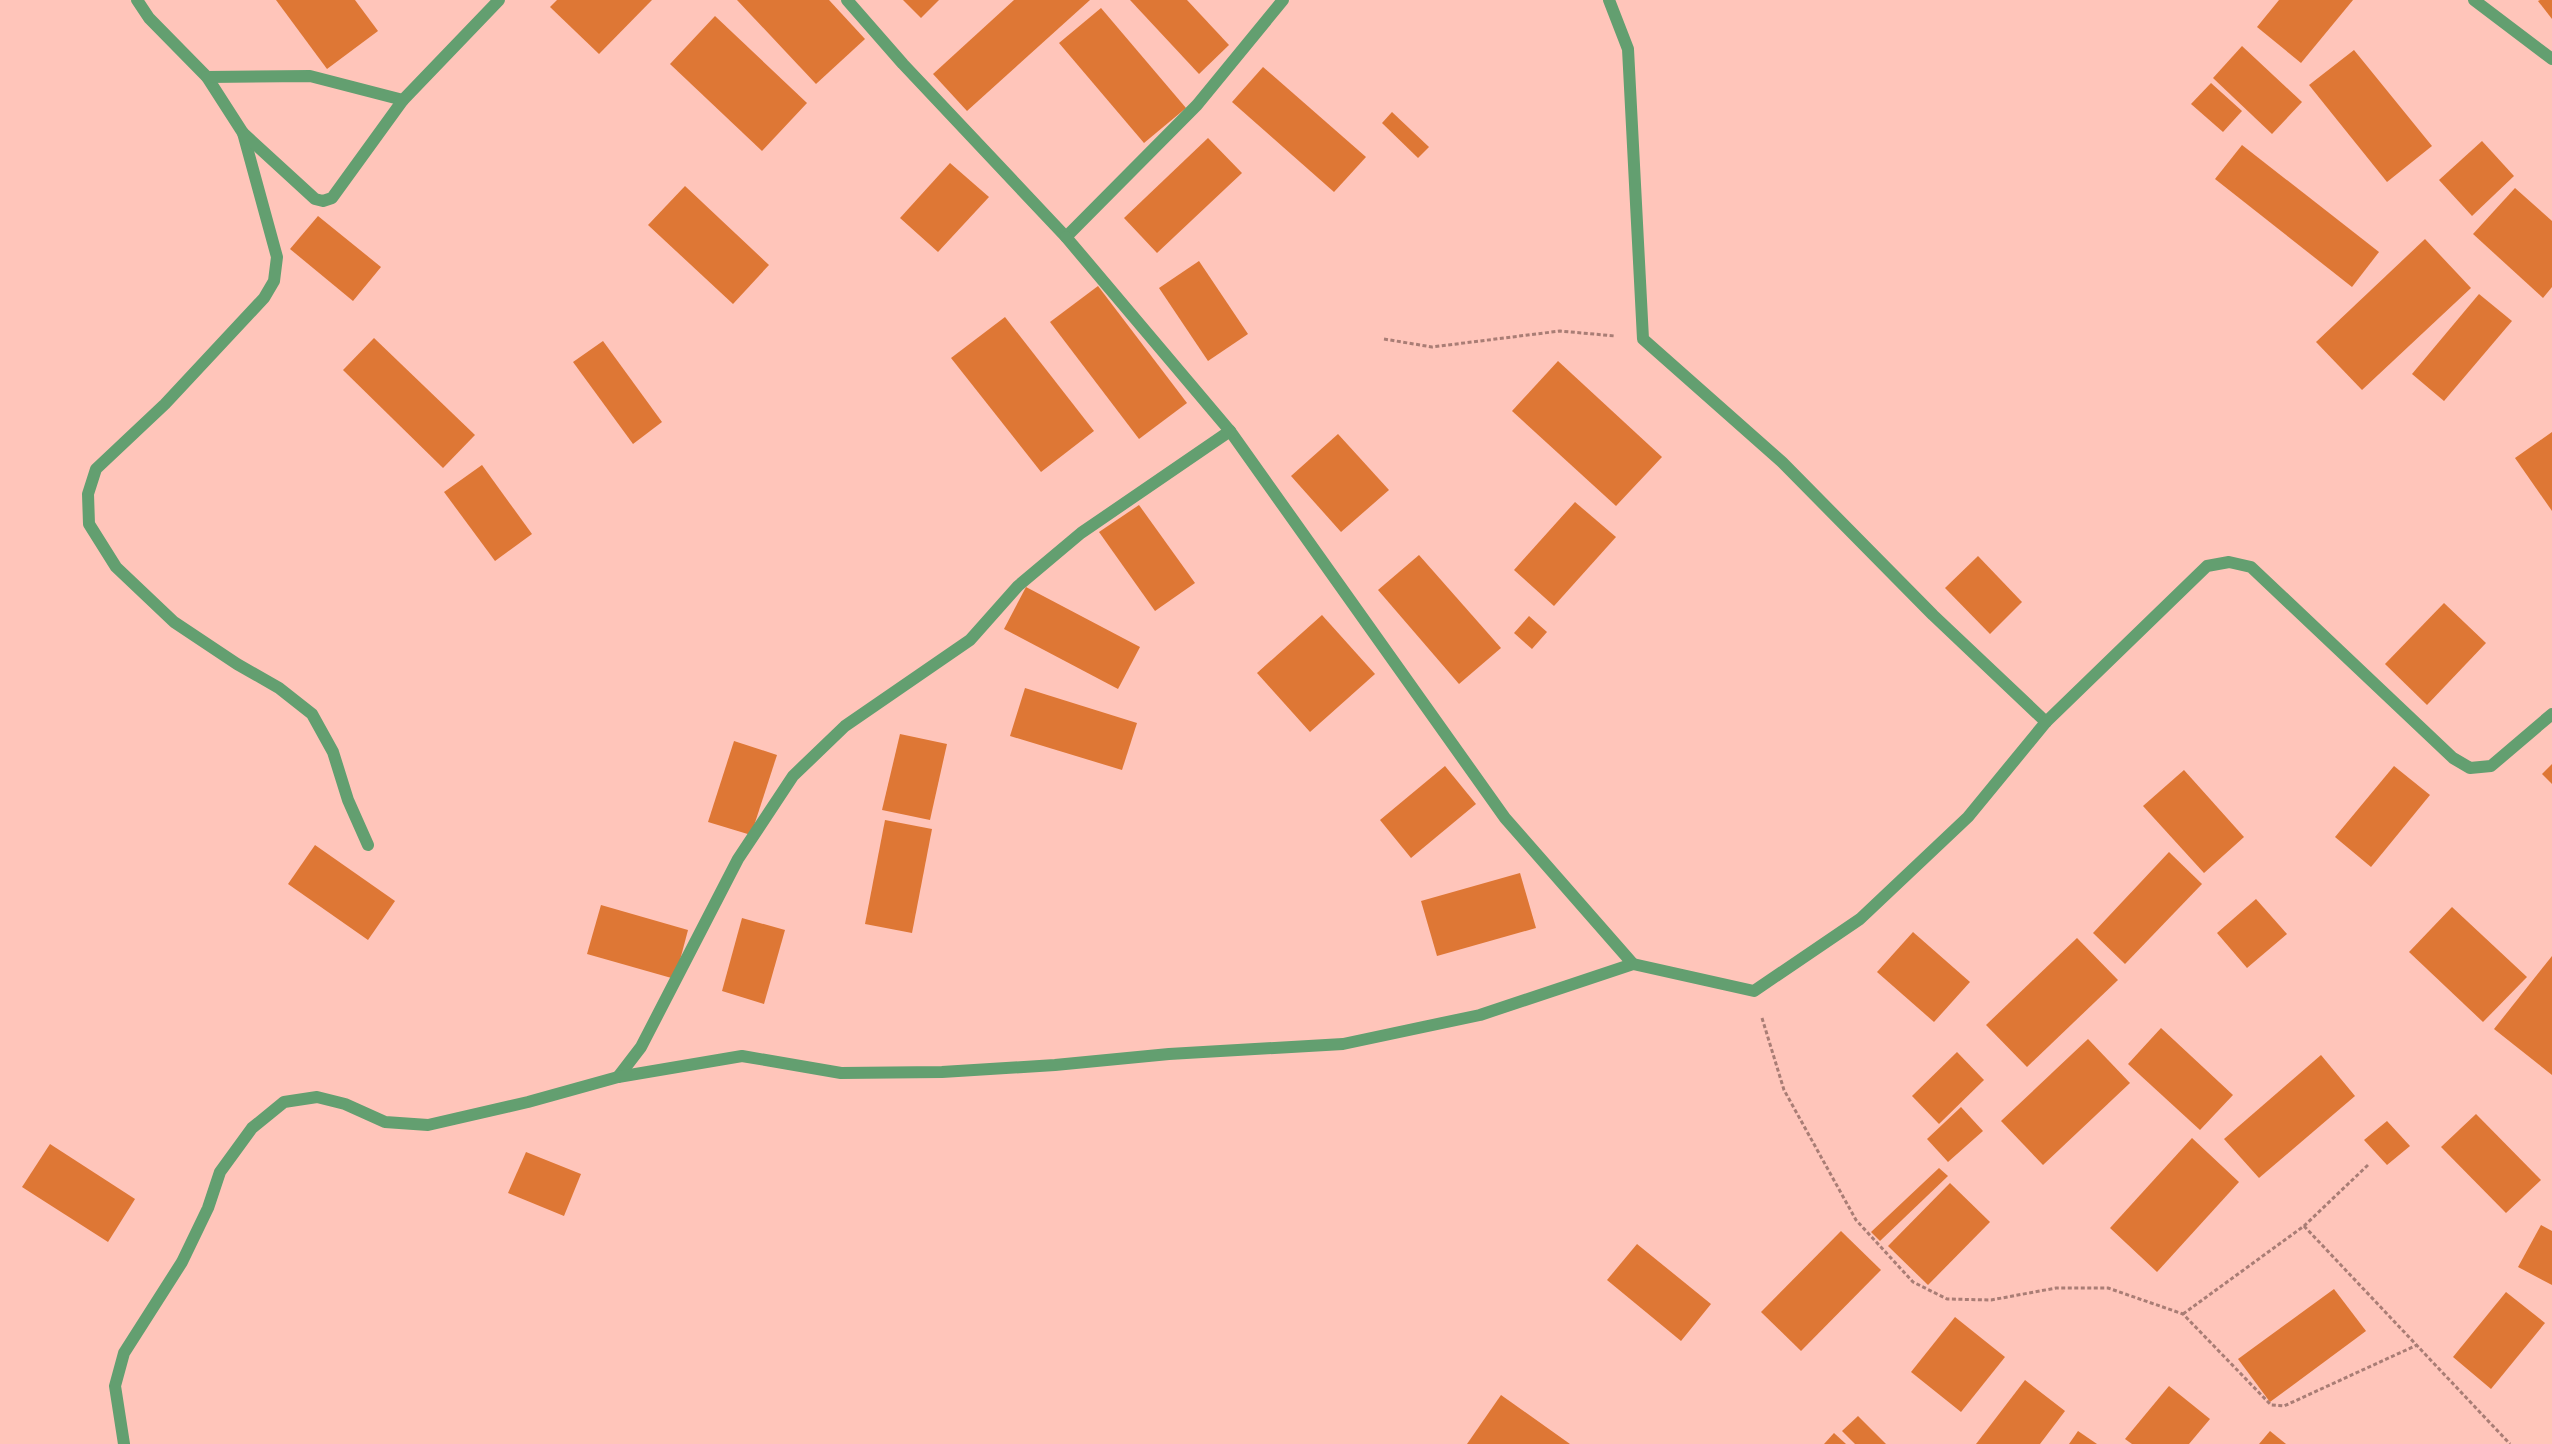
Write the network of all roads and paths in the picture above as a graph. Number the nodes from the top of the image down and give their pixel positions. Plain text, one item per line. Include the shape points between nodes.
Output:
1 (137, 0) edge
2 (499, 0) edge
3 (847, 0) edge
4 (1283, 0) edge
5 (1608, 0) edge
6 (2474, 0) edge
7 (2552, 60) edge
8 (207, 77) junction
9 (403, 100) junction
10 (244, 133) junction
11 (1066, 236) junction
12 (1643, 339) junction
13 (1384, 340) dead end
14 (1230, 431) junction
15 (2552, 714) edge
16 (2046, 722) junction
17 (368, 845) dead end
18 (1633, 964) junction
19 (1754, 991) junction
20 (618, 1077) junction
21 (2368, 1165) dead end
22 (2304, 1226) junction
23 (2183, 1314) junction
24 (2417, 1345) junction
25 (124, 1444) edge
26 (2510, 1444) edge

1 - 8 street via 149,18
2 - 9 street
3 - 11 street
4 - 11 street via 1197,105
5 - 12 street via 1628,49
6 - 7 street
8 - 9 street via 310,76
8 - 10 street
9 - 10 street via 332,198 323,201 315,199
10 - 17 street via 276,257 274,281 264,298 172,397 96,469 88,494 89,524 116,567 174,622 279,688 312,714 333,752 348,800
11 - 14 street
12 - 13 path via 1560,332 1432,347
12 - 16 street via 1782,462
14 - 18 street via 1505,818
14 - 20 street via 1081,534 1018,586 970,640 845,726 793,776 738,859 641,1047
15 - 16 street via 2491,766 2470,768 2454,758 2251,567 2228,562 2207,566
16 - 19 street via 1968,817 1860,919
18 - 19 street
18 - 20 street via 1480,1015 1343,1044 942,1072 841,1073 742,1056
19 - 23 path via 1784,1090 1856,1220 1913,1282 1947,1299 1991,1300 2056,1288 2108,1288
20 - 25 street via 428,1125 385,1122 345,1104 318,1097 284,1102 252,1128 220,1172 208,1208 182,1262 124,1353 115,1386
21 - 22 path
22 - 23 path
22 - 24 path
23 - 24 path via 2246,1381 2276,1406 2284,1406
24 - 26 path

